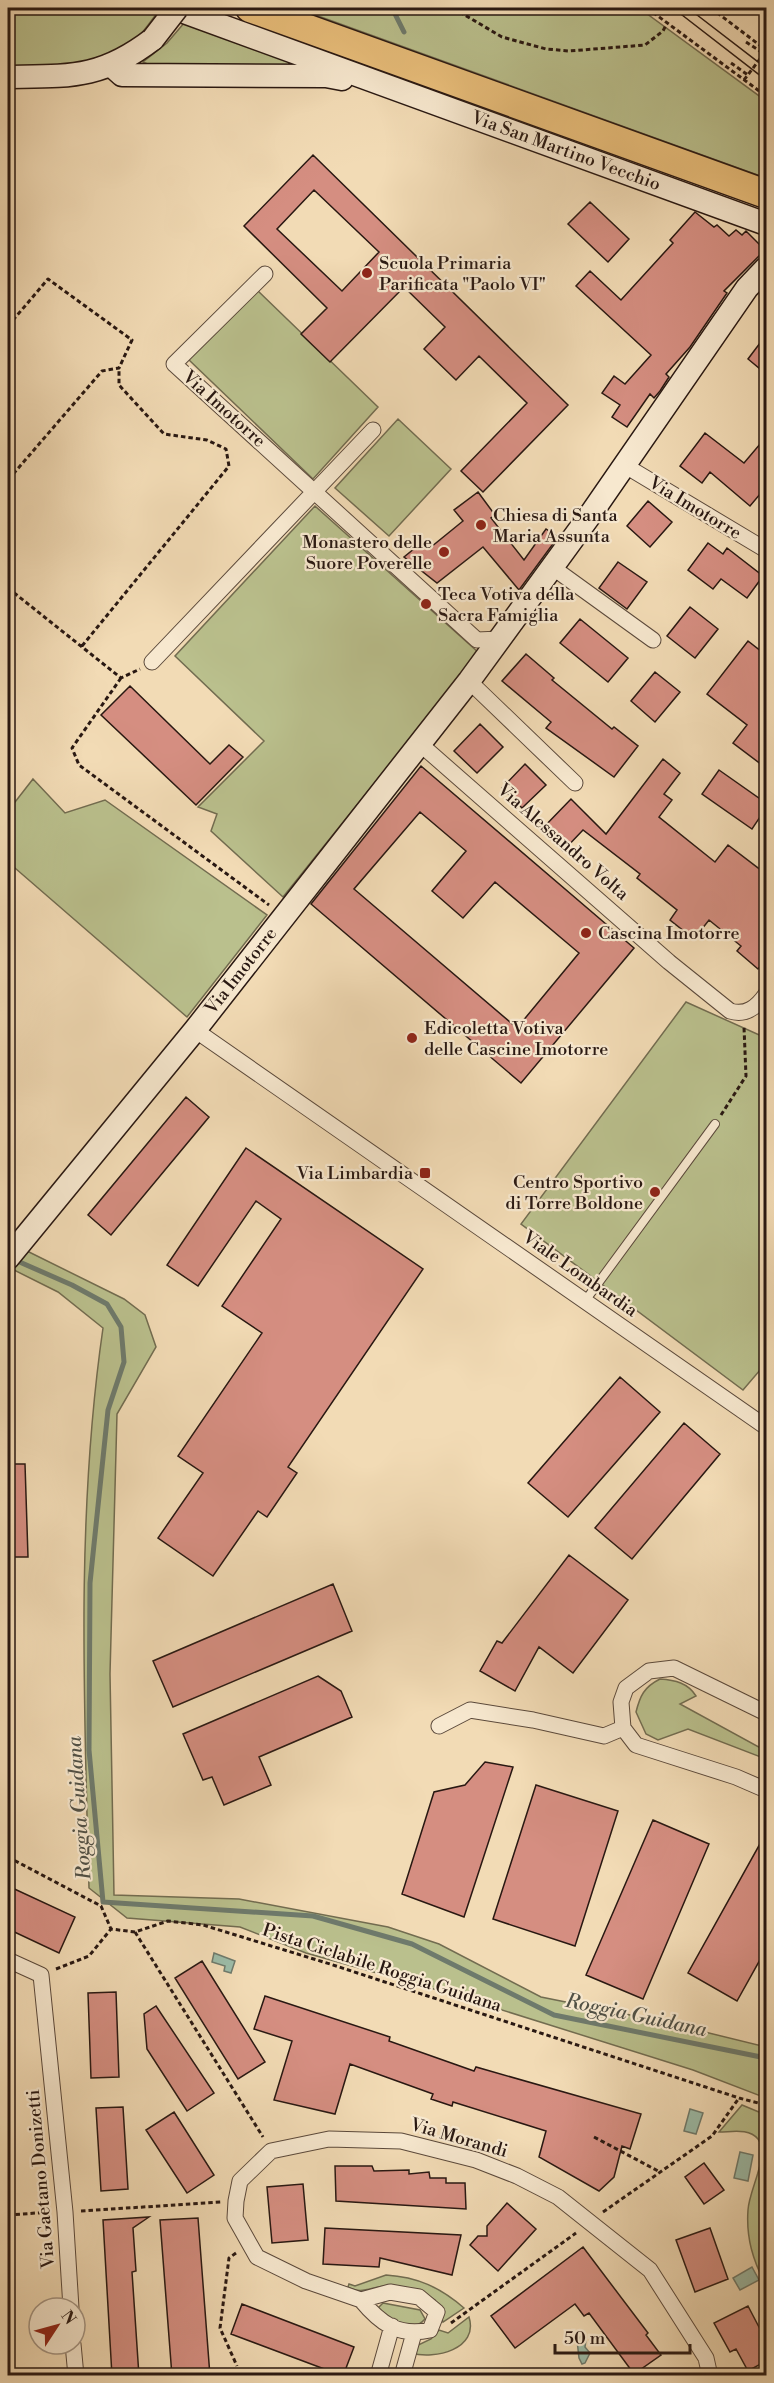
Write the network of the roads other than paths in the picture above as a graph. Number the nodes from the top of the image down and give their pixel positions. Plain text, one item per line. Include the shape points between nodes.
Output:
1 (175, 8) edge
2 (250, 8) edge
3 (112, 66) junction
4 (8, 77) edge
5 (394, 87) junction
6 (766, 194) edge
7 (739, 215) junction
8 (766, 224) edge
9 (766, 232) edge
10 (265, 274) dead end
11 (766, 276) edge
12 (373, 430) dead end
13 (624, 465) junction
14 (315, 492) junction
15 (766, 550) edge
16 (552, 567) junction
17 (500, 639) junction
18 (653, 640) dead end
19 (152, 662) road end
20 (469, 681) junction
21 (419, 743) junction
22 (575, 783) dead end
23 (766, 994) edge
24 (195, 1030) junction
25 (715, 1124) road end
26 (14, 1250) edge
27 (585, 1301) junction
28 (766, 1427) edge
29 (766, 1713) edge
30 (439, 1726) dead end
31 (623, 1728) junction
32 (766, 1790) edge
33 (8, 1960) edge
34 (70, 2296) edge
35 (361, 2300) junction
36 (392, 2326) junction
37 (414, 2333) junction
38 (75, 2356) edge
39 (76, 2376) edge
40 (378, 2376) edge
41 (402, 2376) edge
42 (710, 2376) edge

1 - 3 street, bridge via 153,39
1 - 5 street
2 - 6 highway
3 - 4 street via 71,76
3 - 5 street via 122,75 327,76
5 - 7 street, Via San Martino Vecchio
7 - 8 street, Via San Martino Vecchio
7 - 9 street, Via San Martino Vecchio
10 - 14 street, Via Imotorre via 174,364
11 - 13 street, Via Imotorre via 732,313
12 - 14 street
13 - 15 street, Via Imotorre
13 - 16 street, Via Imotorre
14 - 17 street, Via Imotorre via 477,640
14 - 19 street
16 - 17 street, Via Imotorre
16 - 18 street
17 - 20 street, Via Imotorre
20 - 21 street, Via Imotorre
20 - 22 street
21 - 23 street, Via Alessandro Volta via 730,1011 751,1010
21 - 24 street, Via Imotorre
24 - 26 street, Via Imotorre
24 - 27 street, Viale Lombardia
25 - 27 lane
27 - 28 street, Viale Lombardia
29 - 31 street via 674,1668 649,1671 626,1688 621,1702
30 - 31 street via 470,1710 604,1736
31 - 32 street via 636,1745
33 - 34 street, Via Gaetano Donizetti via 41,1975
35 - 36 street via 379,2321
35 - 37 street via 390,2292 419,2297 437,2312 430,2330
35 - 42 street, Via Morandi via 257,2257 235,2218 236,2201 240,2181 271,2151 329,2139 401,2141 476,2160 558,2197 650,2270 706,2358
36 - 37 street
36 - 40 street
37 - 41 street
38 - 39 street

